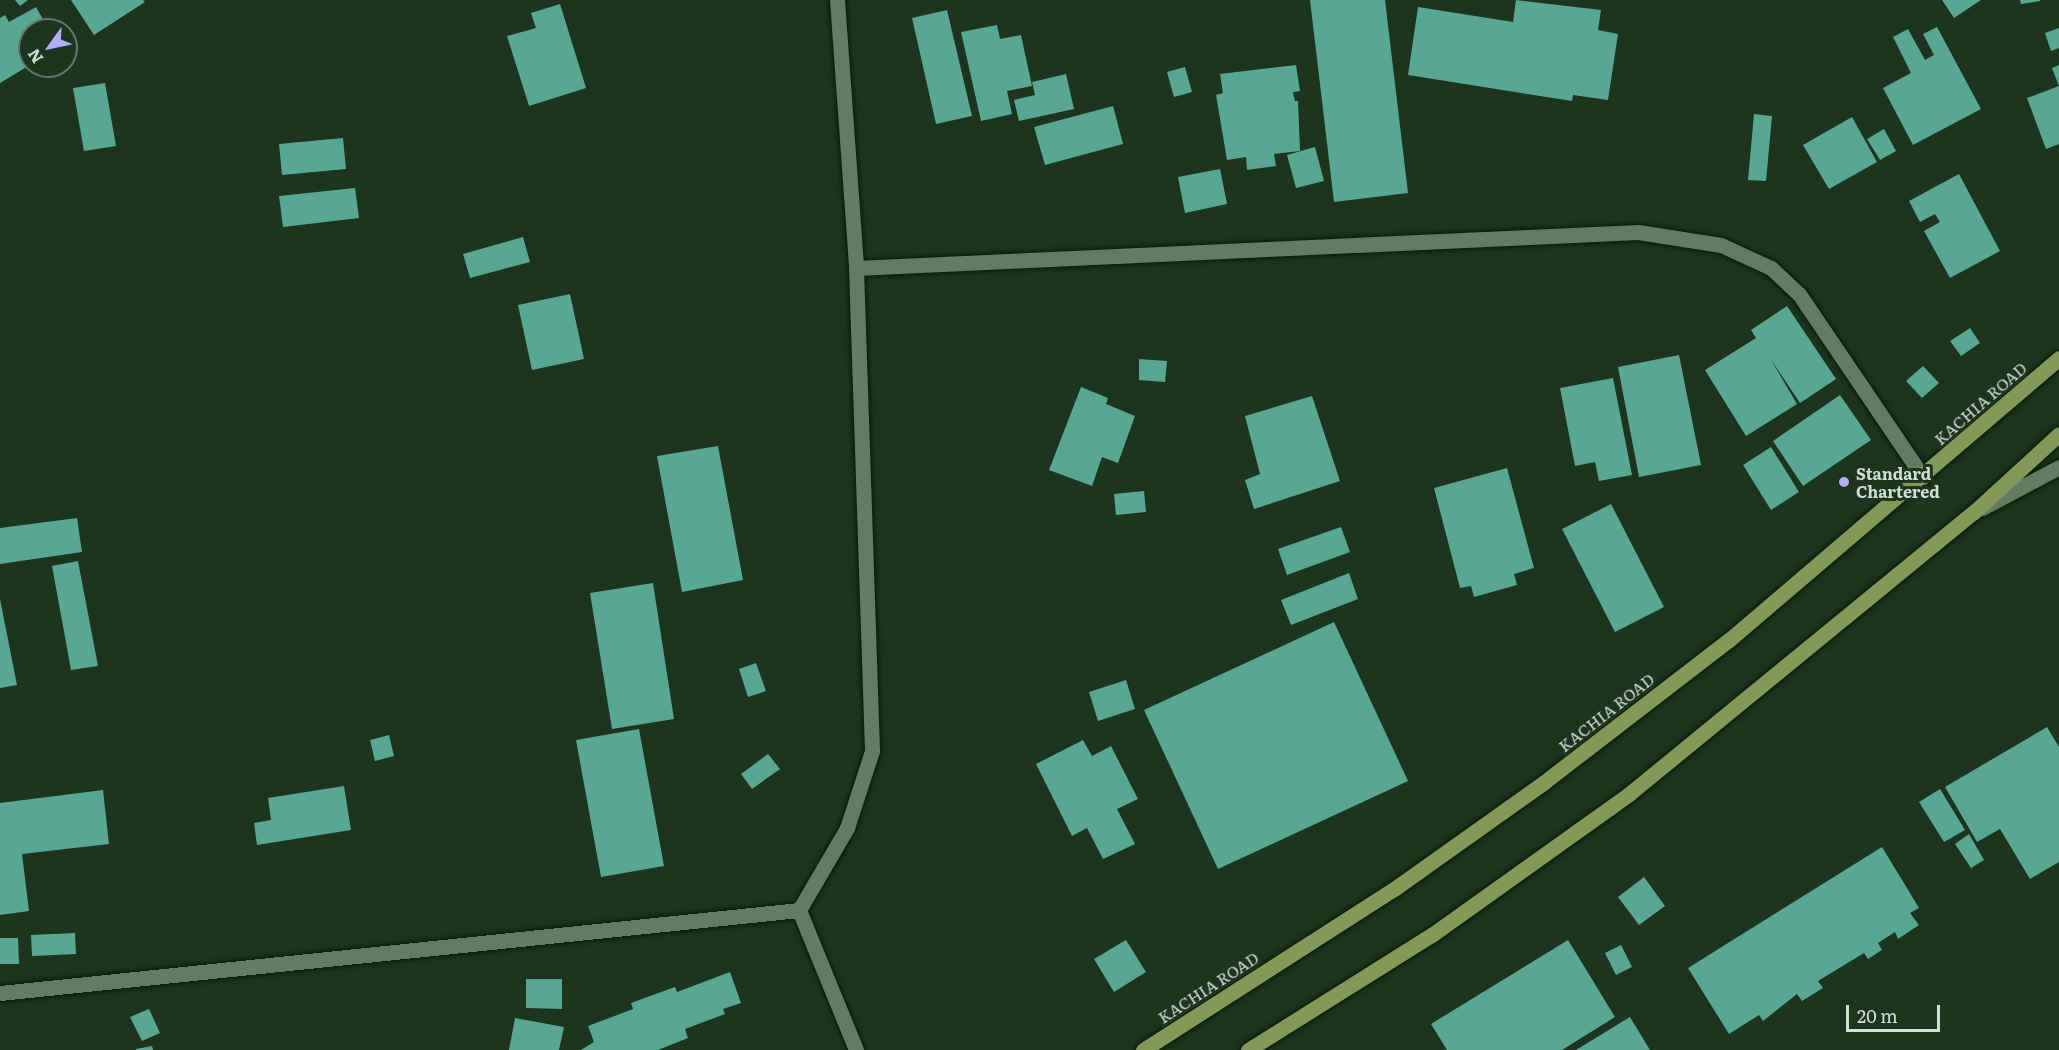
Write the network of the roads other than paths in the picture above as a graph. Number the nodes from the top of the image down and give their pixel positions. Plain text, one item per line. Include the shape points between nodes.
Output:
1 (837, 0) edge
2 (856, 268) junction
3 (2059, 358) edge
4 (2059, 434) edge
5 (2059, 467) edge
6 (1923, 477) junction
7 (1974, 512) junction
8 (799, 910) junction
9 (0, 993) edge
10 (856, 1050) edge
11 (1143, 1050) edge
12 (1248, 1050) edge

1 - 2 street
2 - 6 street via 1638,232 1721,245 1771,268 1799,294
2 - 8 street via 872,751 847,828
3 - 6 main road, KACHIA ROAD
4 - 7 main road
5 - 7 street
6 - 11 main road, KACHIA ROAD via 1729,640 1544,783 1394,890
7 - 12 main road via 1629,794 1433,934
8 - 9 street
8 - 10 street

